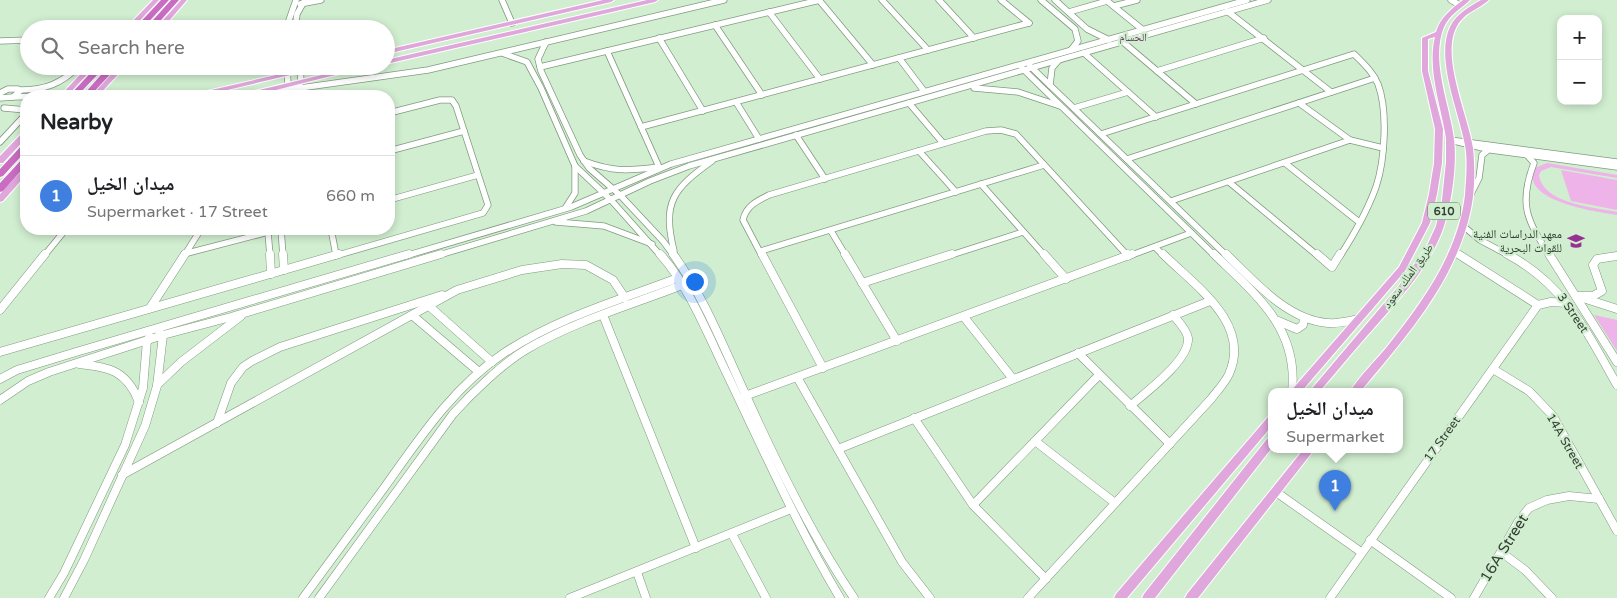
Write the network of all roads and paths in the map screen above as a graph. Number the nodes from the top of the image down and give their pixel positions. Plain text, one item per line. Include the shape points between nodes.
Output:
1 (156, 0) edge
2 (165, 0) edge
3 (177, 0) edge
4 (184, 0) edge
5 (321, 0) edge
6 (502, 0) edge
7 (611, 0) edge
8 (655, 0) edge
9 (724, 0) edge
10 (820, 0) edge
11 (882, 0) edge
12 (939, 0) edge
13 (1001, 0) edge
14 (1041, 0) edge
15 (1055, 0) edge
16 (1137, 0) edge
17 (1244, 0) edge
18 (1268, 0) edge
19 (1466, 0) edge
20 (1486, 0) edge
21 (303, 1) edge
22 (1106, 1) edge
23 (295, 2) edge
24 (1454, 2) edge
25 (1114, 6) junction
26 (1227, 11) junction
27 (769, 12) junction
28 (1068, 12) junction
29 (137, 20) edge
30 (146, 20) edge
31 (157, 20) edge
32 (163, 20) edge
33 (165, 20) edge
34 (289, 20) edge
35 (296, 20) edge
36 (512, 23) junction
37 (715, 25) junction
38 (1143, 30) junction
39 (1438, 34) junction
40 (659, 38) junction
41 (974, 38) junction
42 (1264, 38) junction
43 (20, 40) edge
44 (1109, 40) junction
45 (0, 41) edge
46 (546, 42) junction
47 (1123, 42) junction
48 (395, 50) edge
49 (928, 50) junction
50 (607, 51) junction
51 (1068, 52) junction
52 (502, 53) junction
53 (1084, 53) junction
54 (899, 58) junction
55 (395, 60) edge
56 (1058, 61) junction
57 (873, 65) junction
58 (1018, 65) junction
59 (1029, 65) junction
60 (540, 67) junction
61 (1024, 70) junction
62 (1305, 70) junction
63 (1157, 71) junction
64 (69, 75) edge
65 (83, 75) edge
66 (93, 75) edge
67 (111, 75) edge
68 (113, 75) edge
69 (287, 75) joint
70 (300, 75) edge
71 (330, 75) edge
72 (393, 75) edge
73 (395, 75) edge
74 (1375, 78) junction
75 (820, 79) junction
76 (301, 82) junction
77 (288, 85) junction
78 (1050, 85) junction
79 (962, 88) junction
80 (296, 89) junction
81 (20, 90) junction
82 (37, 90) edge
83 (37, 90) edge
84 (69, 90) edge
85 (79, 90) edge
86 (93, 90) edge
87 (99, 90) edge
88 (221, 90) edge
89 (268, 90) edge
90 (289, 90) edge
91 (924, 91) junction
92 (1128, 92) junction
93 (1331, 92) junction
94 (762, 95) junction
95 (1, 96) edge
96 (20, 97) edge
97 (12, 98) junction
98 (736, 102) junction
99 (1300, 102) junction
100 (909, 103) junction
101 (1196, 104) junction
102 (1064, 108) junction
103 (1074, 108) junction
104 (2, 110) edge
105 (20, 111) edge
106 (703, 111) junction
107 (395, 112) edge
108 (20, 117) edge
109 (1156, 118) junction
110 (641, 128) junction
111 (464, 131) junction
112 (1102, 134) junction
113 (796, 135) junction
114 (759, 139) junction
115 (20, 140) edge
116 (1350, 140) junction
117 (1450, 140) junction
118 (0, 142) edge
119 (943, 142) junction
120 (1468, 144) junction
121 (1383, 148) junction
122 (395, 149) edge
123 (919, 151) junction
124 (1486, 151) junction
125 (20, 152) edge
126 (1521, 154) junction
127 (716, 158) junction
128 (1127, 158) junction
129 (0, 160) edge
130 (584, 160) junction
131 (1285, 162) junction
132 (1617, 162) edge
133 (1044, 165) junction
134 (20, 166) edge
135 (575, 166) junction
136 (1617, 166) edge
137 (659, 167) junction
138 (0, 174) edge
139 (478, 175) junction
140 (20, 177) edge
141 (825, 179) junction
142 (1229, 182) junction
143 (981, 184) junction
144 (0, 188) edge
145 (613, 189) junction
146 (956, 192) junction
147 (604, 194) junction
148 (620, 195) junction
149 (395, 198) edge
150 (0, 199) edge
151 (611, 200) junction
152 (1468, 200) junction
153 (1171, 201) junction
154 (560, 211) junction
155 (548, 222) junction
156 (1359, 222) junction
157 (1462, 225) junction
158 (831, 231) junction
159 (1024, 232) junction
160 (1191, 233) junction
161 (61, 235) edge
162 (197, 235) edge
163 (257, 235) edge
164 (268, 235) edge
165 (281, 235) edge
166 (333, 235) edge
167 (654, 245) junction
168 (1155, 247) junction
169 (761, 251) junction
170 (1453, 251) junction
171 (184, 254) junction
172 (336, 255) junction
173 (676, 256) junction
174 (1128, 256) junction
175 (1617, 256) edge
176 (284, 270) junction
177 (271, 274) junction
178 (1066, 279) junction
179 (680, 282) junction
180 (862, 283) junction
181 (457, 290) junction
182 (1576, 296) junction
183 (625, 298) junction
184 (1210, 301) junction
185 (416, 303) junction
186 (1567, 303) junction
187 (1538, 305) junction
188 (427, 307) junction
189 (150, 308) junction
190 (1617, 309) edge
191 (0, 310) edge
192 (250, 311) junction
193 (412, 315) junction
194 (603, 315) junction
195 (1173, 315) junction
196 (964, 316) junction
197 (1304, 318) junction
198 (1360, 318) junction
199 (1276, 319) junction
200 (156, 329) junction
201 (163, 335) junction
202 (147, 340) junction
203 (896, 341) junction
204 (0, 352) edge
205 (1078, 353) junction
206 (492, 362) junction
207 (1617, 362) edge
208 (74, 363) junction
209 (824, 368) junction
210 (1493, 369) junction
211 (479, 372) junction
212 (1099, 375) junction
213 (797, 377) junction
214 (0, 379) edge
215 (1014, 379) junction
216 (1617, 385) edge
217 (157, 386) junction
218 (1294, 388) edge
219 (1298, 388) edge
220 (1317, 388) edge
221 (1359, 388) edge
222 (745, 396) junction
223 (0, 400) edge
224 (138, 402) junction
225 (1130, 406) junction
226 (914, 418) junction
227 (217, 423) junction
228 (1268, 424) edge
229 (1035, 441) junction
230 (1170, 444) junction
231 (1268, 446) edge
232 (838, 448) junction
233 (1308, 453) edge
234 (122, 475) junction
235 (1276, 492) junction
236 (1599, 500) junction
237 (1115, 504) junction
238 (973, 505) junction
239 (791, 509) junction
240 (1617, 532) edge
241 (732, 534) junction
242 (1370, 540) junction
243 (696, 548) junction
244 (1361, 552) junction
245 (1501, 552) junction
246 (637, 572) junction
247 (1046, 579) junction
248 (49, 598) edge
249 (64, 598) edge
250 (302, 598) edge
251 (319, 598) edge
252 (570, 598) edge
253 (646, 598) edge
254 (766, 598) edge
255 (840, 598) edge
256 (854, 598) edge
257 (930, 598) edge
258 (1028, 598) edge
259 (1120, 598) edge
260 (1148, 598) edge
261 (1191, 598) edge
262 (1330, 598) edge
263 (1451, 598) edge
264 (1474, 598) edge
265 (1552, 598) edge

1 - 29 main road
2 - 30 highway
3 - 31 highway
3 - 32 highway
4 - 33 main road
5 - 21 street
6 - 36 street
7 - 36 main road
8 - 55 main road
9 - 46 street
10 - 27 street
10 - 57 street
11 - 49 street
12 - 41 street
13 - 41 street via 1028,23
14 - 51 street via 1075,30 1078,41
15 - 28 street
16 - 25 street
17 - 38 street
18 - 26 street
19 - 24 main road, طريق الملك سعود / 610
20 - 120 main road, طريق الملك سعود / 610 via 1459,17 1448,41 1449,62
21 - 23 street
21 - 35 street
22 - 25 street
22 - 28 street
23 - 34 street
24 - 39 main road, طريق الملك سعود / 610
25 - 38 street
26 - 42 street
26 - 47 street
27 - 37 street
27 - 75 street
28 - 44 street via 1094,34
36 - 48 main road
37 - 40 street
37 - 94 street
38 - 44 street
39 - 117 main road, طريق الملك سعود / 610 via 1435,44 1438,77
39 - 198 main road via 1425,38 1425,71 1439,128 1436,178 1426,223 1402,269
40 - 50 street
40 - 106 street
41 - 49 street
42 - 62 street
42 - 63 street
43 - 45 street
44 - 51 street
46 - 52 street
46 - 60 street via 538,59
47 - 53 street
47 - 63 street
49 - 54 street
50 - 60 street
50 - 110 street
51 - 59 street
52 - 73 street
52 - 135 street via 527,62 531,68
53 - 56 street
53 - 92 street
54 - 57 street
54 - 91 street
56 - 59 street
56 - 78 street via 1052,68
57 - 75 street
58 - 59 street
58 - 61 street
58 - 91 street
59 - 61 street
59 - 78 street
60 - 130 street
61 - 79 street
61 - 102 street
62 - 74 street via 1354,54
62 - 93 street
62 - 101 street
63 - 101 street
64 - 82 street via 59,84
65 - 84 main road
66 - 85 highway
67 - 86 highway
68 - 87 main road
69 - 77 street
69 - 88 main road
70 - 76 street
71 - 76 main road
72 - 80 street
74 - 93 street
74 - 121 street via 1383,111
75 - 94 street
76 - 77 main road
76 - 80 street
77 - 80 street
77 - 89 main road
78 - 103 street
79 - 100 street
79 - 102 street via 1014,90
80 - 90 street
81 - 83 street
81 - 95 street via 14,88
81 - 97 street
91 - 114 street
92 - 103 street
92 - 109 street
93 - 99 street
94 - 98 street
95 - 97 street
96 - 97 street
97 - 104 street
98 - 106 street
98 - 114 street
99 - 116 street
99 - 128 street
100 - 113 street
100 - 119 street
101 - 109 street
102 - 160 street
103 - 112 street
104 - 105 street
106 - 110 street
107 - 111 street via 452,100
108 - 118 street
109 - 112 street
110 - 137 street
111 - 122 street
111 - 139 street
112 - 128 street
113 - 127 street
113 - 141 street
114 - 137 street
115 - 129 main road
116 - 121 street
116 - 131 street
117 - 120 street
117 - 220 main road, طريق الملك سعود / 610 via 1448,188 1435,238 1419,266
119 - 123 street
119 - 133 street via 986,131 1009,131 1016,134
120 - 124 street
120 - 132 street
120 - 152 main road, طريق الملك سعود / 610
121 - 156 street via 1376,187
123 - 141 street
123 - 146 street
124 - 126 street
124 - 152 street via 1482,155 1477,187
125 - 138 highway
126 - 136 street
126 - 182 street via 1530,156 1534,162 1525,186 1525,210 1534,231
127 - 148 street via 670,172
127 - 173 street via 677,189 668,217 668,232
128 - 153 street
130 - 137 street via 606,169
130 - 145 street
131 - 142 street
131 - 156 street
133 - 143 street
133 - 174 street
134 - 144 highway
135 - 147 street
135 - 154 street via 577,192 571,203
137 - 145 street
139 - 149 street
139 - 172 street via 488,205 483,213
140 - 150 main road
141 - 169 street via 757,200 744,212 743,220
142 - 153 street
142 - 156 street via 1332,267
143 - 146 street
143 - 159 street
145 - 147 street
145 - 148 street
146 - 158 street
147 - 151 street
147 - 154 street
148 - 151 street
148 - 173 street
151 - 155 street
151 - 167 street
152 - 157 main road, طريق الملك سعود / 610
153 - 197 street via 1258,285
154 - 200 street
155 - 167 street via 604,226
155 - 192 street
157 - 170 main road, طريق الملك سعود / 610
157 - 186 street, 3 Street via 1474,238 1515,258 1538,274
158 - 169 street
158 - 180 street
159 - 178 street
159 - 180 street
160 - 168 street
160 - 199 street via 1255,294
161 - 191 street
162 - 171 street
163 - 171 street
164 - 177 street
165 - 176 street
166 - 172 street
167 - 179 street
168 - 174 street
168 - 184 street
169 - 209 street
170 - 187 street
170 - 221 main road, طريق الملك سعود / 610 via 1428,298
171 - 189 street
172 - 176 street
173 - 222 street via 708,314
174 - 178 street
175 - 182 street via 1597,260 1593,266 1602,291 1593,296
176 - 177 street
177 - 189 street
178 - 196 street
179 - 183 street
179 - 194 street
179 - 239 street
180 - 203 street
181 - 183 street via 522,270 562,264 586,265 613,280
181 - 185 street
181 - 188 street
182 - 190 street
182 - 207 street
183 - 206 street via 530,336
184 - 195 street
184 - 230 street via 1220,310 1231,329 1235,352 1229,374
185 - 188 street
185 - 227 street via 280,347 245,364 226,389
186 - 187 street
186 - 216 street, 3 Street
187 - 210 street, 17 Street
188 - 193 street
188 - 206 street
189 - 204 street
192 - 201 street
192 - 217 street via 181,362
193 - 211 street
193 - 227 street
194 - 243 street
194 - 251 street via 524,350 473,392 453,414
195 - 205 street
195 - 225 street via 1186,330 1188,341 1184,352 1176,364
196 - 203 street
196 - 215 street
197 - 198 street via 1332,324 1344,324
197 - 199 street via 1303,325 1298,328
198 - 219 main road
199 - 218 street via 1291,354
200 - 201 street
200 - 202 street
200 - 214 street via 17,370
201 - 202 street
201 - 217 street
202 - 208 street
202 - 224 street via 143,388
203 - 209 street
205 - 212 street
205 - 215 street
206 - 211 street
208 - 223 street via 28,381
208 - 224 street via 100,365 121,373 134,387
209 - 213 street
210 - 236 street, 14A Street via 1516,382 1553,416
210 - 242 street, 17 Street
211 - 250 street via 421,437
212 - 225 street
212 - 229 street
213 - 222 street
213 - 232 street
215 - 226 street
217 - 234 street via 145,426
222 - 256 street via 835,570
224 - 248 street via 125,445
225 - 230 street
226 - 232 street
226 - 238 street
227 - 234 street
228 - 259 main road
229 - 237 street
229 - 238 street
230 - 237 street
231 - 260 main road
232 - 257 street via 902,562
233 - 235 main road
234 - 249 street
235 - 244 street
235 - 261 main road
236 - 240 street, 14A Street
236 - 245 street, 16A Street via 1569,496 1528,508
237 - 247 street
238 - 247 street
239 - 241 street
239 - 255 street
241 - 243 street
241 - 254 street
242 - 244 street, 17 Street
242 - 263 street
243 - 246 street
244 - 262 street, 17 Street
245 - 264 street, 16A Street
245 - 265 street via 1525,570
246 - 252 street
246 - 253 street
247 - 258 street

